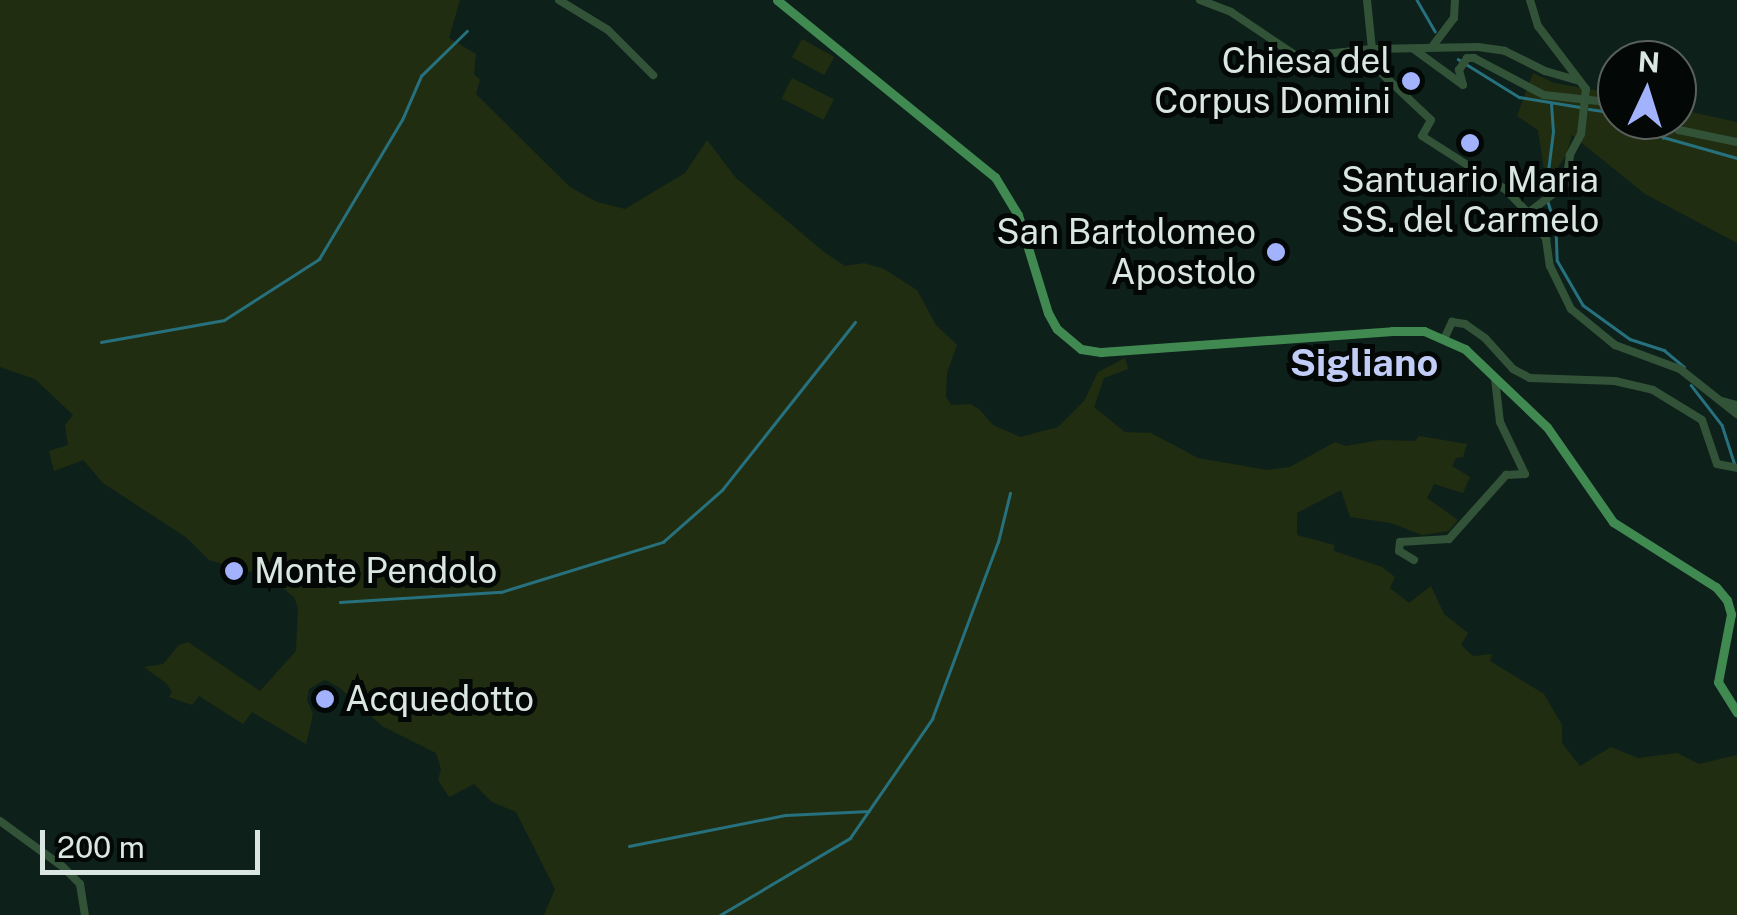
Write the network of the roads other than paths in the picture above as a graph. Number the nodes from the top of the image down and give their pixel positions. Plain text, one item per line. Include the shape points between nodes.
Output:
1 (559, 0) edge
2 (777, 0) edge
3 (1200, 0) edge
4 (1367, 0) edge
5 (1455, 0) edge
6 (1530, 0) edge
7 (1372, 48) junction
8 (1432, 48) junction
9 (1358, 50) junction
10 (1415, 50) junction
11 (1559, 57) junction
12 (1551, 72) junction
13 (652, 75) dead end
14 (1577, 80) junction
15 (1597, 101) edge
16 (1697, 134) edge
17 (1737, 142) edge
18 (1532, 210) junction
19 (1445, 337) junction
20 (1495, 379) junction
21 (1722, 402) junction
22 (1737, 405) edge
23 (1737, 414) edge
24 (1735, 469) edge
25 (1414, 560) dead end
26 (1737, 712) edge
27 (0, 821) edge
28 (85, 915) edge

1 - 13 street via 608,30
2 - 19 main road via 996,177 1018,215 1048,313 1080,349 1392,331
3 - 9 street via 1231,12 1298,57
4 - 7 street
5 - 8 street via 1452,23
6 - 11 street
7 - 9 street
7 - 10 street
8 - 10 street
8 - 12 street via 1506,51
9 - 18 street via 1432,120 1422,136
10 - 15 street via 1463,84 1459,70 1466,58 1544,96
11 - 12 street
11 - 14 street
12 - 14 street
14 - 18 street, bridge via 1586,89 1581,134 1560,190
16 - 17 street
18 - 21 street via 1557,282 1582,322 1627,351 1680,369
19 - 20 main road
19 - 24 street via 1452,322 1465,324 1530,378 1652,390 1702,420 1717,464
20 - 25 street via 1502,430 1525,474 1506,475 1449,539 1400,542 1399,551
20 - 26 main road via 1547,426 1613,522 1727,600 1731,614 1718,682
21 - 22 street
21 - 23 street
27 - 28 street via 80,884

